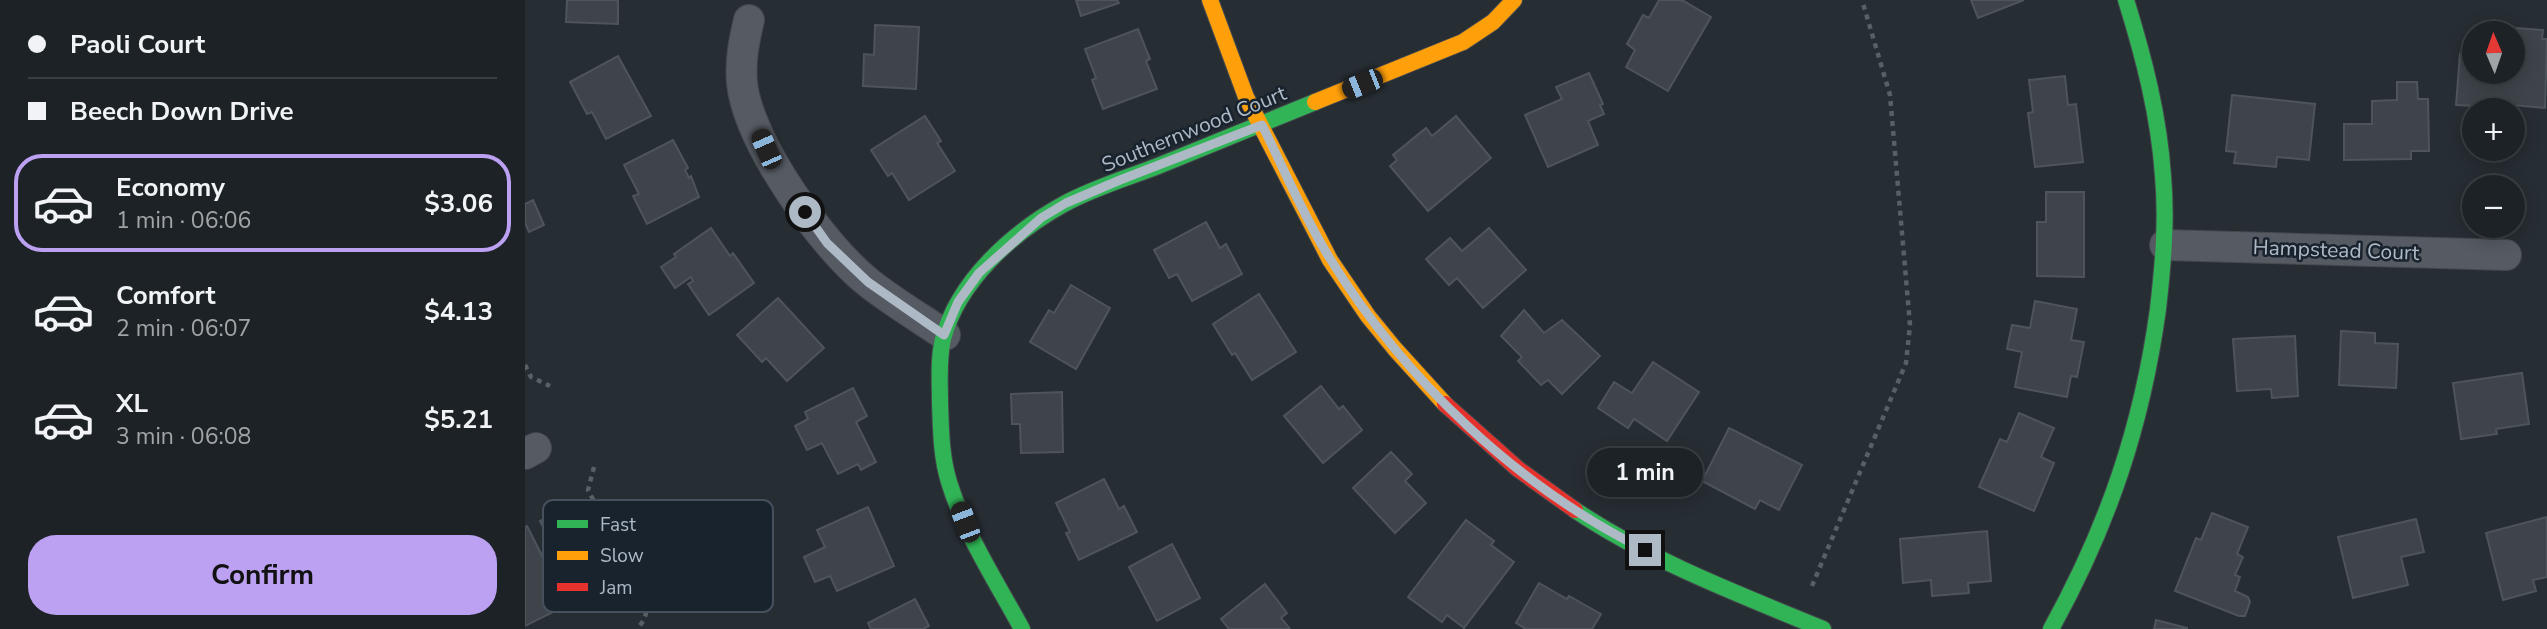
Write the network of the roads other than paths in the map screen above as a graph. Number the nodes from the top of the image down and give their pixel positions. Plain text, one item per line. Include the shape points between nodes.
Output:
1 (1210, 0) edge
2 (1514, 0) edge
3 (2126, 0) edge
4 (749, 20) dead end
5 (1262, 125) junction
6 (2165, 245) junction
7 (2506, 255) dead end
8 (944, 335) junction
9 (1022, 629) edge
10 (1823, 629) edge
11 (2051, 629) edge

1 - 5 street via 1237,76
2 - 5 street, Southernwood Court via 1493,22 1462,42
3 - 6 street via 2141,46 2158,133
4 - 8 street via 742,50 742,84 766,149 794,196 827,243 868,282
5 - 8 street, Southernwood Court via 1120,180 1041,218 979,273 958,302
5 - 10 street via 1312,228 1359,303 1460,419 1511,463 1624,540
6 - 7 street, Hampstead Court
6 - 11 street via 2153,354 2131,449 2096,540
8 - 9 street, Southernwood Court via 939,370 940,438 949,481 965,522

